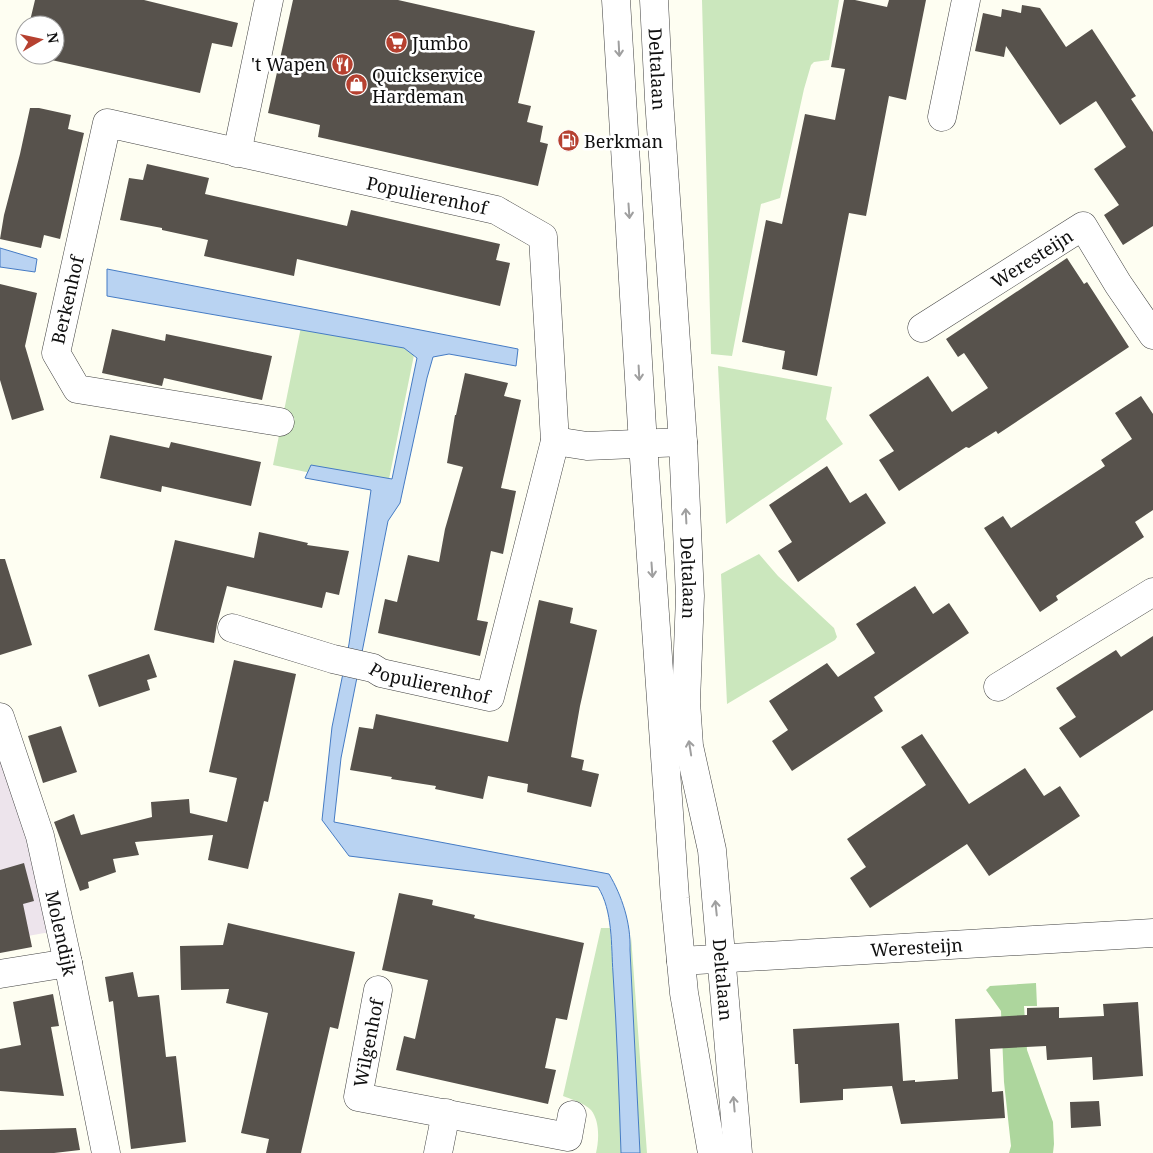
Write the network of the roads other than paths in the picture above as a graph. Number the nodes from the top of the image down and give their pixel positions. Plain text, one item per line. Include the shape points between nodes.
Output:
1 (269, 0) edge
2 (616, 0) edge
3 (654, 0) edge
4 (966, 0) edge
5 (942, 117) dead end
6 (107, 123) joint
7 (237, 153) junction
8 (922, 328) dead end
9 (1153, 334) edge
10 (280, 422) dead end
11 (555, 441) junction
12 (683, 442) junction
13 (643, 444) junction
14 (1153, 592) edge
15 (232, 628) dead end
16 (998, 687) dead end
17 (0, 718) edge
18 (1153, 932) edge
19 (722, 959) junction
20 (681, 961) junction
21 (68, 963) junction
22 (0, 974) edge
23 (378, 990) dead end
24 (446, 1113) junction
25 (572, 1115) dead end
26 (106, 1153) edge
27 (438, 1153) edge
28 (712, 1153) edge
29 (738, 1153) edge

1 - 7 street
2 -> 13 street, Deltalaan
3 - 12 street, Deltalaan
4 - 5 street
6 - 7 street, Populierenhof
6 - 10 street, Berkenhof via 56,354 77,389
7 - 11 street, Populierenhof via 496,210 543,237
8 - 9 street, Weresteijn via 1083,226
11 - 13 street via 586,446
11 - 15 street, Populierenhof via 490,697 381,673
12 - 13 street
19 -> 12 street, Deltalaan via 712,850 689,746 686,702 690,596
13 -> 20 street, Deltalaan
14 - 16 street
17 - 21 street, Molendijk via 40,836
18 - 19 street, Weresteijn
19 - 20 street, Weresteijn
29 -> 19 street, Deltalaan
20 - 28 street, Deltalaan
21 - 22 street
21 - 26 street, Molendijk
23 - 24 street, Wilgenhof via 358,1096
24 - 25 street, Wilgenhof via 568,1137
24 - 27 street

